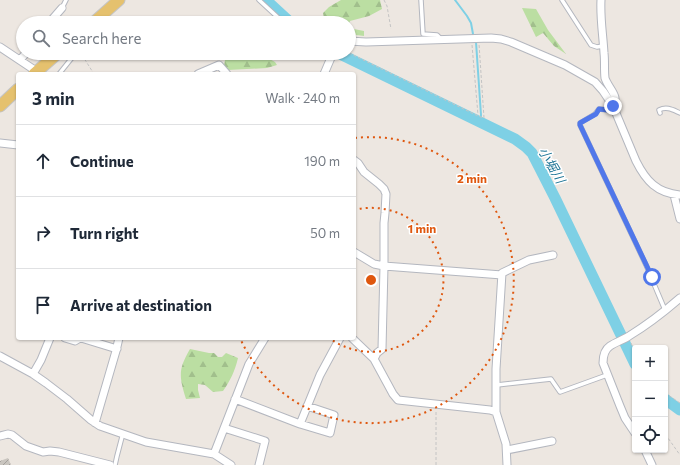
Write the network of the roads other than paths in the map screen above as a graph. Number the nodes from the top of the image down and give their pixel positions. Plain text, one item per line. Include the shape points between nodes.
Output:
1 (66, 0) edge
2 (119, 0) edge
3 (259, 0) edge
4 (421, 0) edge
5 (562, 0) edge
6 (601, 0) edge
7 (62, 8) joint
8 (55, 16) edge
9 (100, 16) edge
10 (276, 16) edge
11 (441, 39) junction
12 (356, 41) edge
13 (603, 46) junction
14 (0, 47) edge
15 (16, 57) edge
16 (20, 60) edge
17 (51, 60) edge
18 (70, 60) edge
19 (328, 60) edge
20 (36, 72) edge
21 (38, 72) edge
22 (61, 72) edge
23 (203, 72) edge
24 (225, 72) edge
25 (325, 72) edge
26 (16, 91) edge
27 (0, 106) edge
28 (613, 106) junction
29 (660, 113) dead end
30 (680, 113) edge
31 (0, 143) edge
32 (16, 145) edge
33 (356, 162) edge
34 (677, 195) edge
35 (680, 219) edge
36 (356, 253) edge
37 (553, 255) dead end
38 (384, 266) junction
39 (502, 275) junction
40 (680, 298) edge
41 (665, 310) junction
42 (49, 340) edge
43 (88, 340) edge
44 (119, 340) edge
45 (264, 340) edge
46 (339, 340) edge
47 (354, 340) edge
48 (117, 348) junction
49 (1, 358) edge
50 (374, 360) junction
51 (33, 374) junction
52 (608, 375) junction
53 (497, 385) junction
54 (235, 399) junction
55 (307, 406) junction
56 (496, 412) junction
57 (95, 423) junction
58 (300, 424) junction
59 (224, 428) junction
60 (632, 428) edge
61 (123, 433) junction
62 (0, 436) edge
63 (552, 441) dead end
64 (507, 450) junction
65 (646, 453) edge
66 (214, 454) junction
67 (110, 465) edge
68 (115, 465) edge
69 (231, 465) edge
70 (258, 465) edge
71 (507, 465) edge
72 (652, 465) edge

1 - 7 lane
2 - 9 main road
3 - 10 lane
4 - 11 lane via 423,34
5 - 13 lane via 591,44
6 - 13 street
7 - 8 street
11 - 12 street
11 - 28 street via 491,38 511,42 565,65 595,82
13 - 28 street via 606,80 615,95 616,102
14 - 15 street
16 - 20 street
17 - 21 main road
18 - 22 lane
19 - 25 street
23 - 24 street via 220,65
26 - 27 main road
28 - 34 street via 644,176 661,191
28 - 41 lane via 608,110 599,109 580,125
29 - 30 lane via 659,110 667,108
31 - 32 street
33 - 38 street via 386,194
34 - 35 street
36 - 38 street via 374,264
37 - 39 street via 529,260 505,271
38 - 39 street
38 - 50 street via 382,348
39 - 53 street
40 - 41 street
41 - 52 street via 609,346 603,358
42 - 51 street
43 - 48 street
44 - 48 street
45 - 54 street via 249,364
46 - 55 street
47 - 50 street
48 - 57 street
49 - 51 street
50 - 56 street via 398,400
51 - 57 street
52 - 53 lane via 560,392 551,379
52 - 60 street via 625,418
53 - 56 street
54 - 58 street
54 - 59 street
55 - 58 street
55 - 58 street via 334,415 330,433
56 - 64 street
57 - 61 street
59 - 66 street
59 - 70 street via 265,442
61 - 66 street via 146,442
61 - 68 lane
62 - 67 street via 12,435 26,446 43,452 59,452
63 - 64 street
64 - 71 street
65 - 72 street
66 - 69 street

